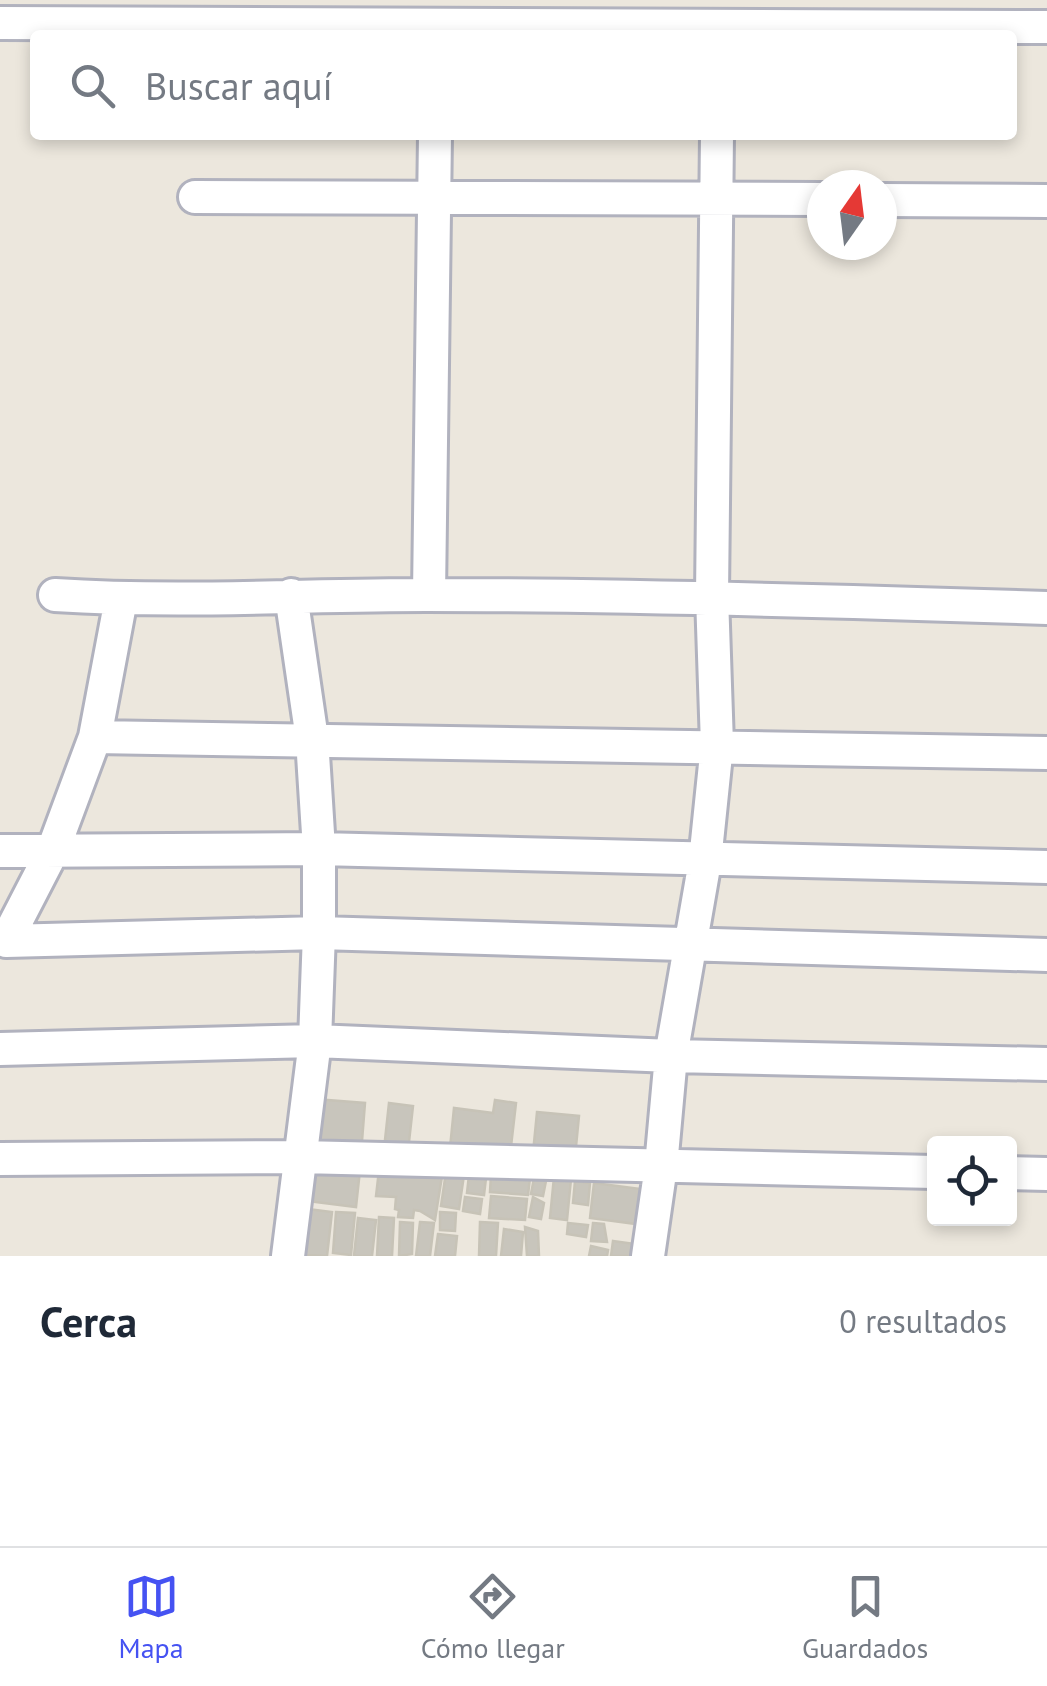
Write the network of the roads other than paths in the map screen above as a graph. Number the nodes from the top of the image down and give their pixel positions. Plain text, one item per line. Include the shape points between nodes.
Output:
1 (438, 20) edge
2 (720, 20) edge
3 (0, 23) edge
4 (1047, 27) edge
5 (435, 140) edge
6 (717, 140) edge
7 (195, 196) dead end
8 (433, 198) junction
9 (716, 199) junction
10 (807, 200) edge
11 (897, 200) edge
12 (1047, 200) edge
13 (55, 595) dead end
14 (291, 595) junction
15 (429, 595) junction
16 (712, 596) junction
17 (121, 599) junction
18 (1047, 608) edge
19 (95, 737) junction
20 (312, 739) junction
21 (717, 745) junction
22 (1047, 753) edge
23 (318, 849) junction
24 (53, 850) junction
25 (0, 851) edge
26 (705, 861) junction
27 (1047, 867) edge
28 (319, 933) junction
29 (688, 945) junction
30 (1047, 955) edge
31 (314, 1042) junction
32 (0, 1049) edge
33 (672, 1056) junction
34 (1047, 1064) edge
35 (300, 1157) junction
36 (0, 1158) edge
37 (661, 1166) junction
38 (927, 1172) edge
39 (1017, 1173) edge
40 (1047, 1174) edge
41 (288, 1256) edge
42 (648, 1256) edge

1 - 2 street
1 - 3 street
2 - 4 street
5 - 8 street
6 - 9 street
7 - 8 street
8 - 9 street
8 - 15 street
9 - 10 street
9 - 16 street
11 - 12 street
13 - 17 street
14 - 15 street
14 - 17 street
14 - 20 street
15 - 16 street
16 - 18 street
16 - 21 street
17 - 19 street
19 - 20 street
19 - 24 street
20 - 21 street
20 - 23 street
21 - 22 street
21 - 26 street
23 - 24 street
23 - 26 street
23 - 28 street
24 - 25 street
24 - 28 street via 6,941
26 - 27 street
26 - 29 street
28 - 29 street
28 - 31 street
29 - 30 street
29 - 33 street
31 - 32 street
31 - 33 street
31 - 35 street
33 - 34 street
33 - 37 street
35 - 36 street
35 - 37 street
35 - 41 street
37 - 38 street
37 - 42 street
39 - 40 street

